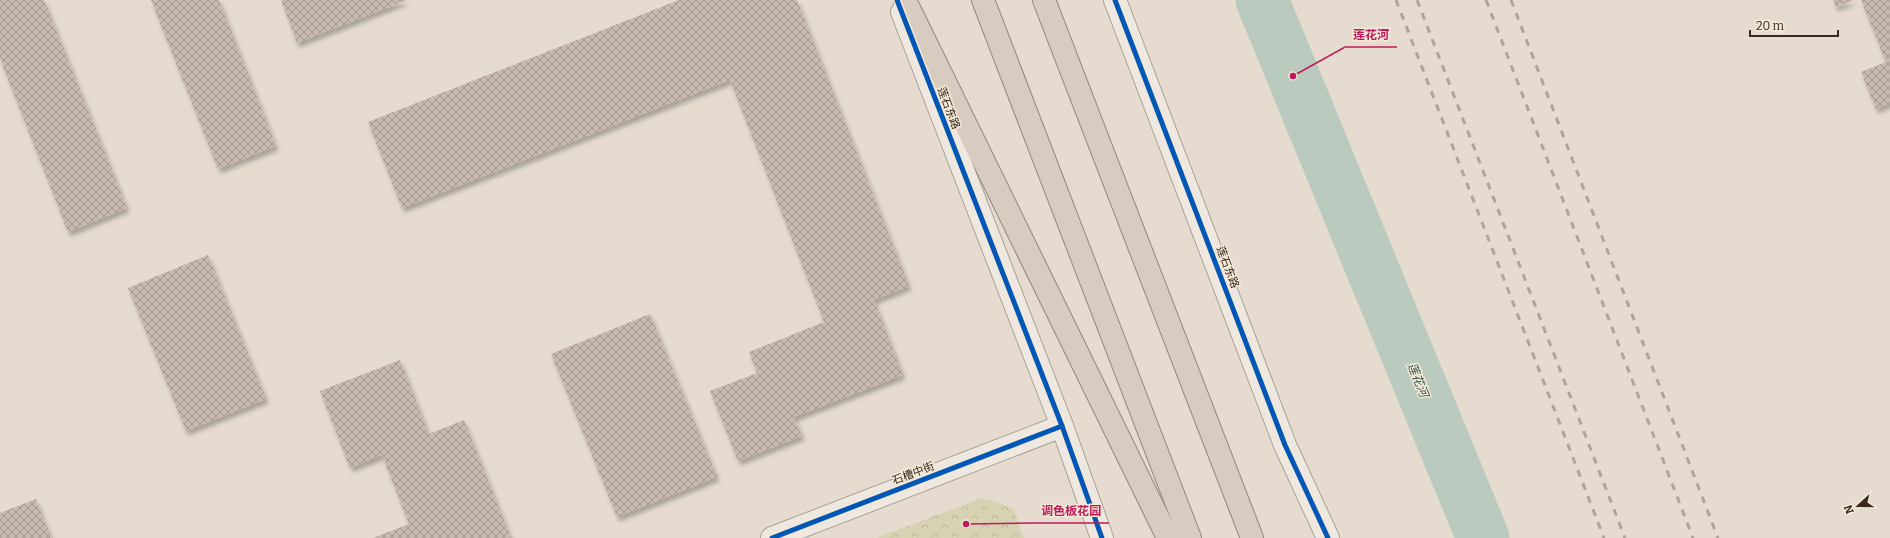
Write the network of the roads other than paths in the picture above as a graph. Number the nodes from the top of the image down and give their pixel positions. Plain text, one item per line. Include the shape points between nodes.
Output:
1 (897, 0) edge
2 (905, 0) edge
3 (982, 0) edge
4 (1044, 0) edge
5 (1115, 0) edge
6 (1062, 426) junction
7 (772, 538) edge
8 (1102, 538) edge
9 (1168, 538) edge
10 (1190, 538) edge
11 (1252, 538) edge
12 (1328, 538) edge

1 - 6 street, 莲石东路
2 - 9 highway
3 - 10 highway
4 - 11 highway
5 - 12 street, 莲石东路 via 1285,445
6 - 7 street, 石槽中街
6 - 8 street, 莲石东路

